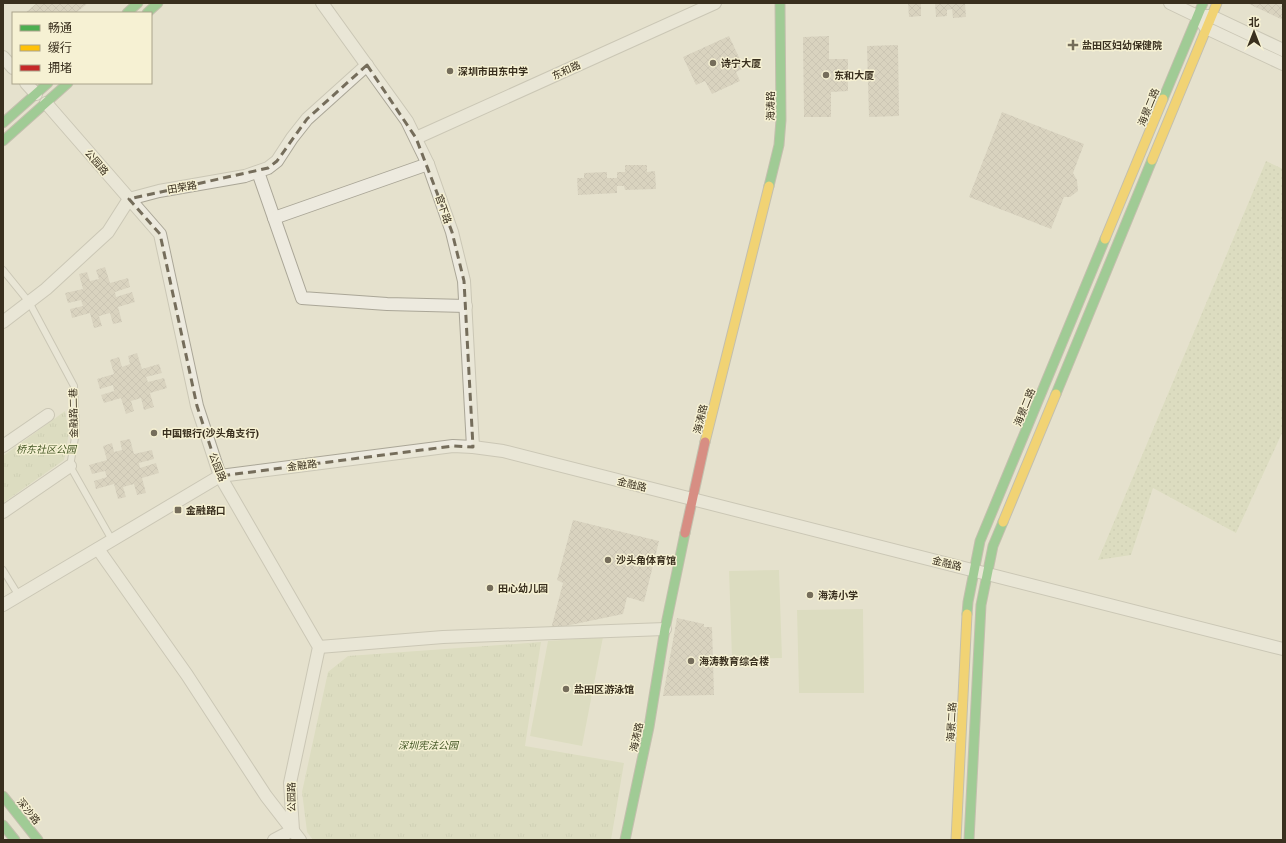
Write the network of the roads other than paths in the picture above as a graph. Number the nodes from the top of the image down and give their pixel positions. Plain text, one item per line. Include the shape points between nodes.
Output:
1 (138, 3) edge
2 (158, 3) edge
3 (322, 3) edge
4 (715, 3) edge
5 (780, 3) edge
6 (1170, 3) edge
7 (1203, 3) edge
8 (1216, 3) edge
9 (128, 12) edge
10 (148, 12) edge
11 (1197, 16) junction
12 (1211, 16) junction
13 (1206, 28) junction
14 (1283, 50) edge
15 (3, 57) edge
16 (1283, 64) edge
17 (367, 65) junction
18 (12, 67) edge
19 (27, 84) edge
20 (47, 84) edge
21 (67, 84) edge
22 (36, 94) junction
23 (46, 103) junction
24 (3, 123) edge
25 (416, 138) junction
26 (3, 141) edge
27 (428, 164) junction
28 (258, 172) junction
29 (129, 199) junction
30 (274, 218) junction
31 (3, 270) edge
32 (29, 302) junction
33 (466, 306) junction
34 (3, 322) edge
35 (48, 415) dead end
36 (3, 446) edge
37 (472, 447) junction
38 (70, 466) junction
39 (220, 476) junction
40 (692, 499) junction
41 (3, 512) edge
42 (112, 540) junction
43 (98, 549) junction
44 (3, 570) edge
45 (974, 570) junction
46 (988, 573) junction
47 (19, 596) junction
48 (3, 605) edge
49 (665, 629) junction
50 (319, 647) junction
51 (1283, 649) edge
52 (3, 796) edge
53 (3, 825) edge
54 (293, 830) junction
55 (15, 840) edge
56 (38, 840) edge
57 (274, 840) edge
58 (300, 840) edge
59 (625, 840) edge
60 (956, 840) edge
61 (970, 840) edge

1 - 9 street
2 - 10 street
3 - 17 street, 官下路
4 - 25 street, 东和路
5 - 40 street, 海涛路 via 779,145
6 - 11 street
7 - 11 street, 海景二路
8 - 12 street
11 - 12 street
11 - 13 street
11 - 45 street, 海景二路 via 980,542
12 - 13 street
12 - 14 street
13 - 16 street
13 - 46 street via 993,546
15 - 18 street
17 - 25 street, 官下路 via 407,121
17 - 28 street, 田荣路 via 307,119 277,161
19 - 22 street
20 - 22 street
21 - 23 street
22 - 24 street
23 - 26 street
23 - 29 street, 公园路
25 - 27 street, 官下路
27 - 30 street
27 - 33 street, 官下路 via 459,256
28 - 29 street, 田荣路
28 - 30 street
29 - 32 street via 108,232
29 - 39 street, 公园路 via 160,234 197,406
30 - 33 street via 302,298
31 - 32 lane, 金融路二巷
32 - 34 street
32 - 38 lane, 金融路二巷 via 74,386 76,432
33 - 37 street, 官下路
35 - 36 street
37 - 39 street, 金融路 via 452,446
37 - 40 street, 金融路 via 503,451
38 - 41 street
38 - 42 lane
39 - 42 street, 金融路
39 - 50 street, 公园路
40 - 45 street, 金融路
40 - 49 street, 海涛路
42 - 43 street, 金融路
43 - 47 street, 金融路
43 - 54 street via 187,675 266,796
44 - 47 lane
45 - 46 street, 金融路
45 - 60 street, 海景二路 via 968,602
46 - 51 street, 金融路
46 - 61 street via 981,606
47 - 48 street, 金融路
49 - 50 street via 442,637
49 - 59 street, 海涛路 via 649,726
50 - 54 street, 公园路 via 290,783
52 - 56 street, 深沙路
53 - 55 street
54 - 57 street
54 - 58 street

